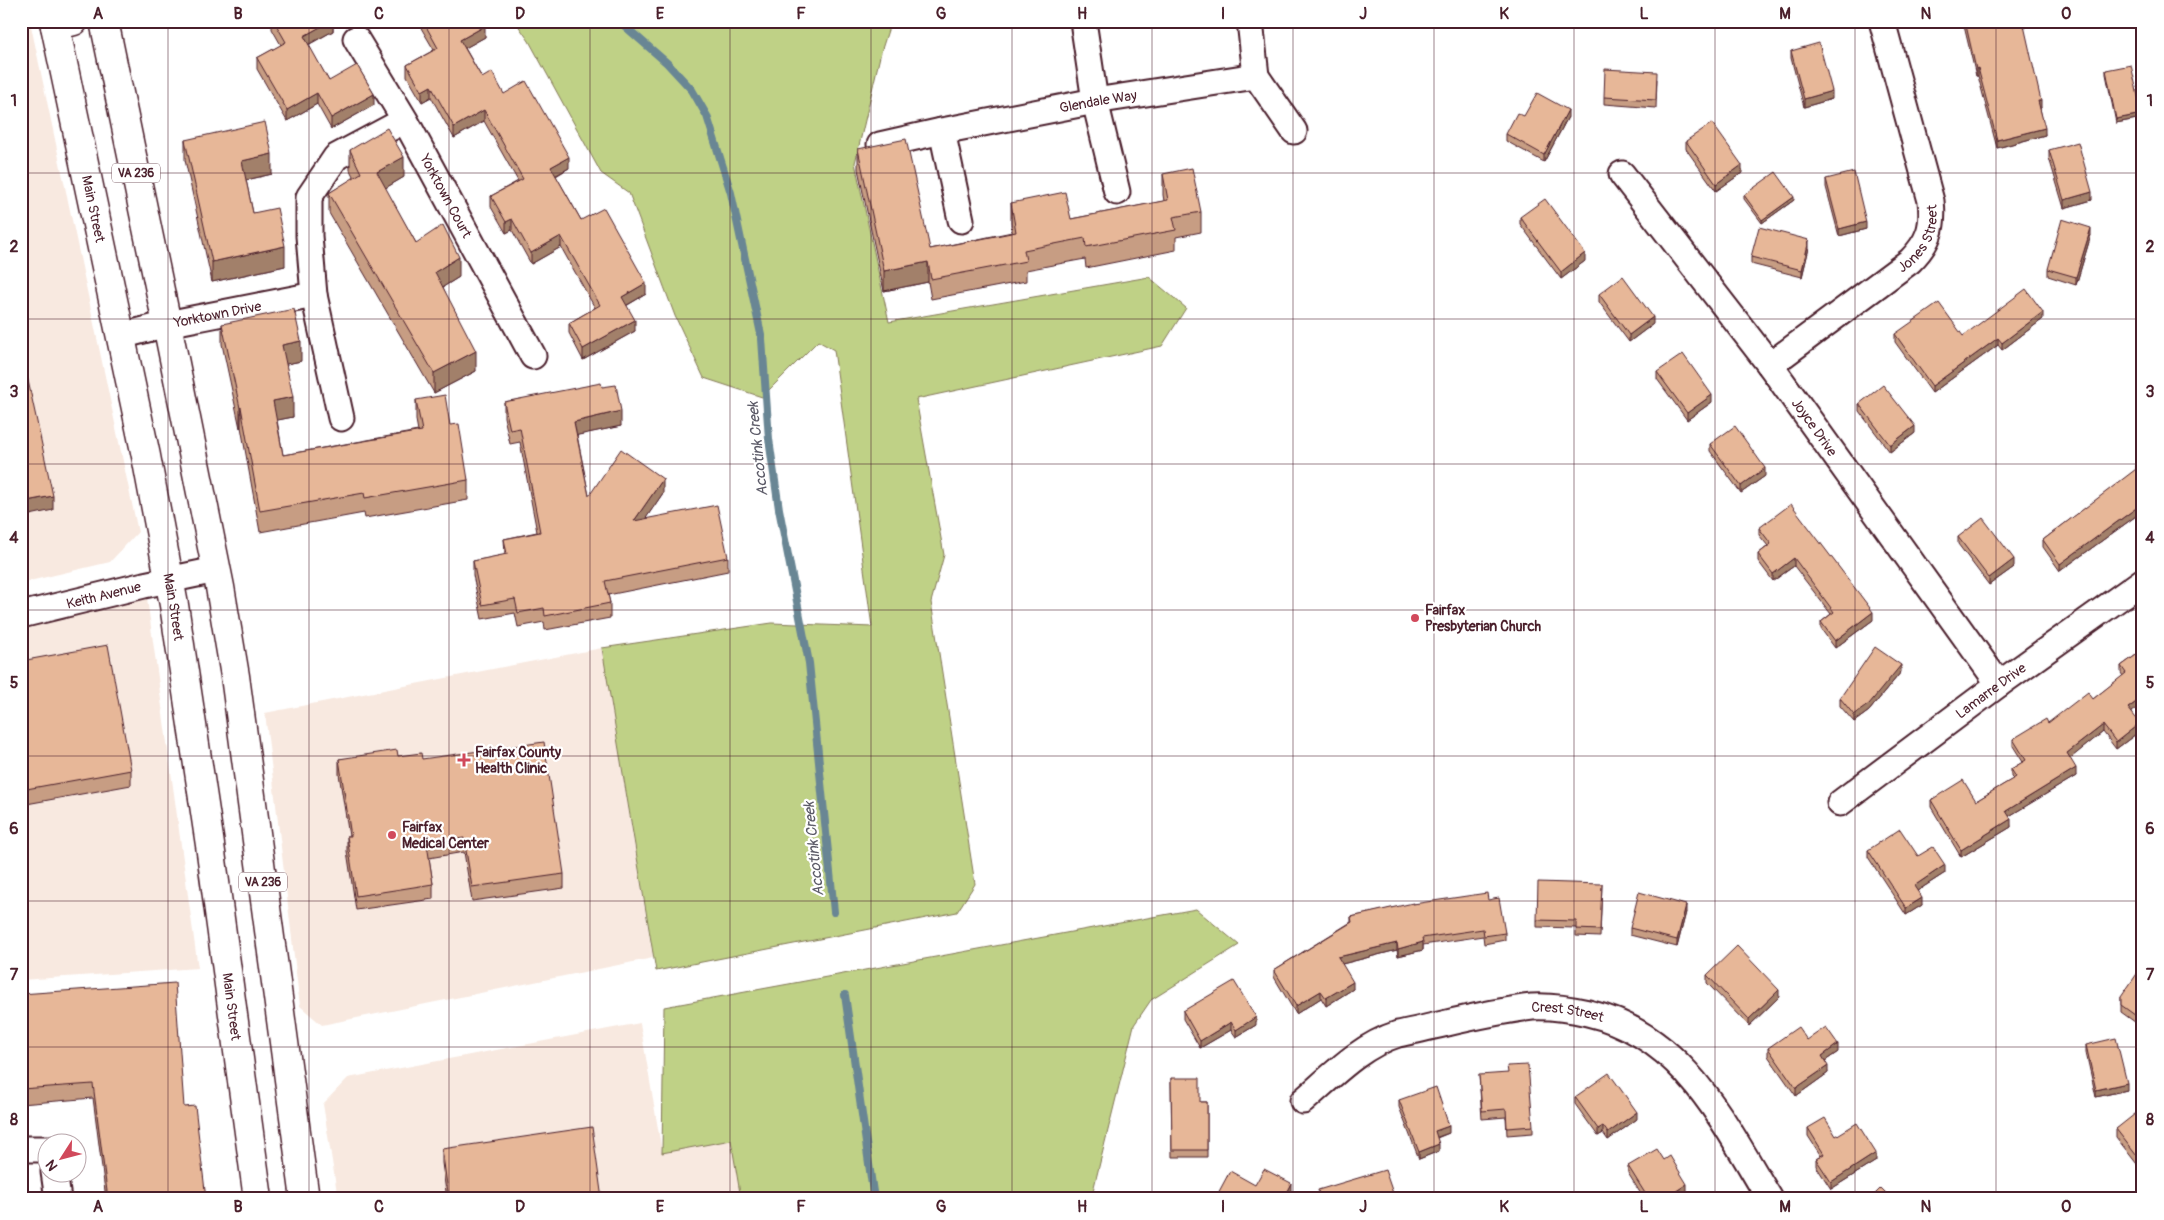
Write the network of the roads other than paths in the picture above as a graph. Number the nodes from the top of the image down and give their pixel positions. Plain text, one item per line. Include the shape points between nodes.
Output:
1 (104, 21) edge
2 (1083, 21) edge
3 (1250, 21) edge
4 (1882, 21) edge
5 (61, 23) edge
6 (356, 39) dead end
7 (1256, 76) junction
8 (1095, 101) junction
9 (405, 120) junction
10 (942, 131) junction
11 (1294, 132) dead end
12 (880, 145) edge
13 (1622, 174) dead end
14 (1117, 192) dead end
15 (961, 220) dead end
16 (314, 296) junction
17 (167, 324) junction
18 (121, 336) junction
19 (534, 356) dead end
20 (1770, 365) junction
21 (341, 418) dead end
22 (216, 570) junction
23 (169, 580) junction
24 (2143, 581) edge
25 (21, 615) edge
26 (1999, 684) junction
27 (1840, 803) dead end
28 (1303, 1101) dead end
29 (21, 1149) edge
30 (38, 1149) edge
31 (55, 1182) edge
32 (58, 1199) edge
33 (258, 1199) edge
34 (305, 1199) edge
35 (1770, 1199) edge

1 - 17 main road, VA 236
2 - 8 street
3 - 7 street
4 - 20 street, Jones Street via 1930,201 1933,220 1930,233 1910,261
5 - 18 main road, Main Street
6 - 9 street, Yorktown Court
7 - 8 street, Glendale Way
7 - 11 street
8 - 10 street, Glendale Way
8 - 14 street
9 - 16 street via 336,157 309,197
9 - 19 street, Yorktown Court
10 - 12 street, Glendale Way
10 - 15 street
13 - 20 street, Joyce Drive
16 - 17 street, Yorktown Drive
16 - 21 street
17 - 18 street, Yorktown Drive
17 - 22 main road, VA 236
18 - 23 main road, Main Street
20 - 26 street, Joyce Drive
22 - 23 street, Keith Avenue
22 - 34 main road, VA 236 via 247,759
23 - 25 street, Keith Avenue
23 - 33 main road, Main Street via 210,846
24 - 26 street, Lamarre Drive
26 - 27 street, Lamarre Drive
28 - 35 street, Crest Street via 1357,1054 1381,1040 1514,1010 1534,1007 1572,1009 1627,1026 1670,1054 1703,1091
29 - 30 street
31 - 32 street

